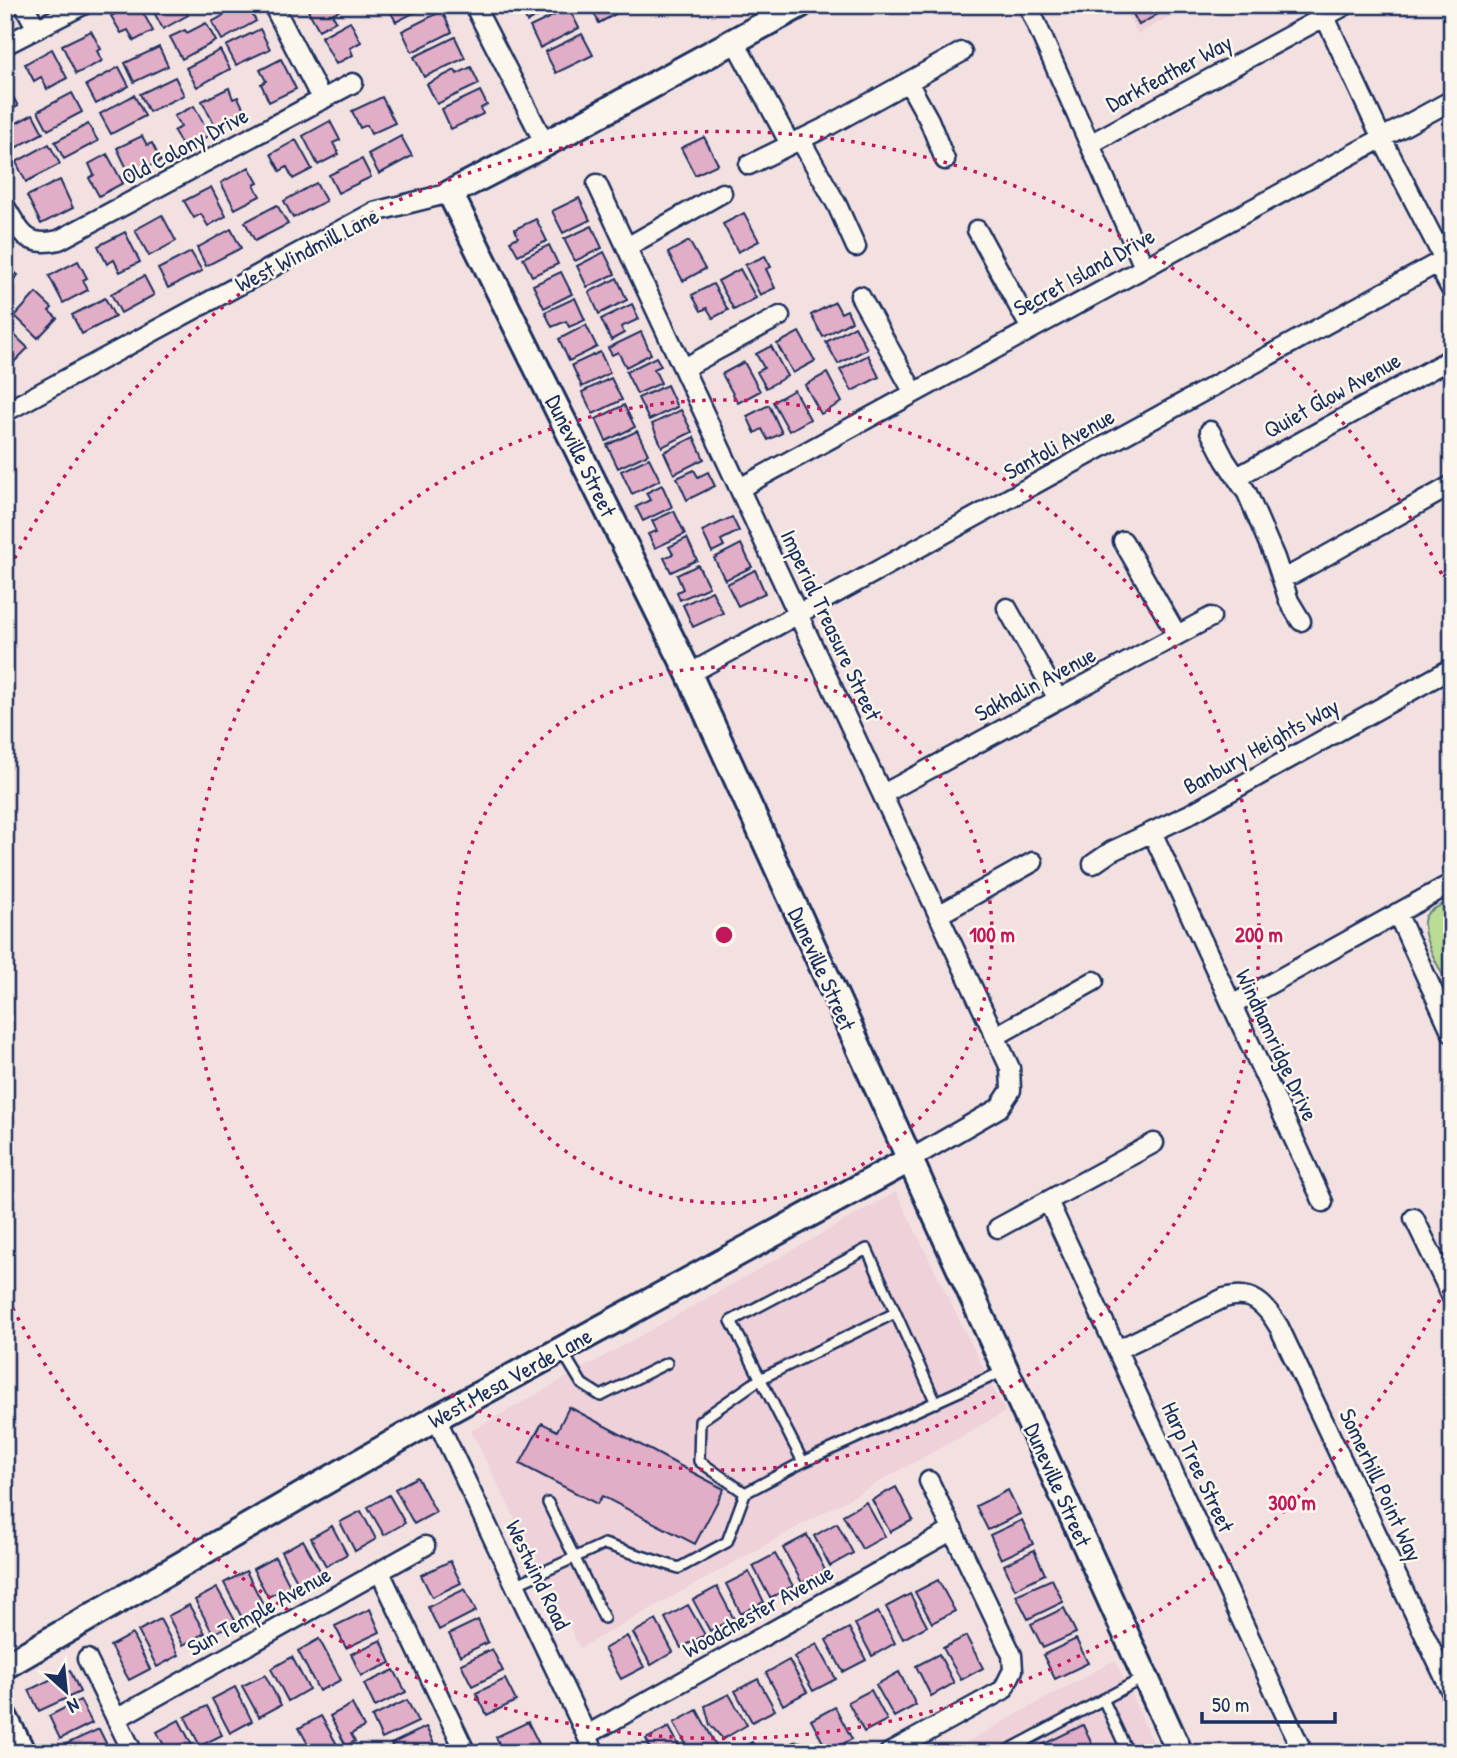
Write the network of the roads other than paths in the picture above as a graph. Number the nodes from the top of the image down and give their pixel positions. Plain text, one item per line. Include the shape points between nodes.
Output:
1 (24, 5) edge
2 (83, 5) edge
3 (273, 5) edge
4 (474, 5) edge
5 (800, 5) edge
6 (1028, 5) edge
7 (1346, 5) edge
8 (1325, 17) junction
9 (37, 29) junction
10 (735, 42) junction
11 (5, 45) edge
12 (962, 52) dead end
13 (908, 82) junction
14 (353, 83) dead end
15 (322, 100) junction
16 (1452, 100) edge
17 (1381, 137) junction
18 (795, 142) junction
19 (545, 144) junction
20 (1090, 144) junction
21 (945, 160) dead end
22 (749, 165) dead end
23 (597, 184) dead end
24 (722, 192) dead end
25 (450, 193) junction
26 (5, 206) edge
27 (977, 230) dead end
28 (627, 247) junction
29 (856, 247) dead end
30 (1444, 259) edge
31 (1144, 267) junction
32 (1452, 291) edge
33 (860, 296) dead end
34 (780, 316) dead end
35 (1031, 329) junction
36 (1452, 358) edge
37 (684, 368) junction
38 (914, 393) junction
39 (5, 412) edge
40 (1210, 430) dead end
41 (1237, 477) junction
42 (1452, 485) edge
43 (740, 488) junction
44 (1122, 541) dead end
45 (1281, 577) junction
46 (1007, 608) dead end
47 (799, 615) junction
48 (1211, 617) dead end
49 (1301, 621) dead end
50 (1177, 635) junction
51 (1452, 668) edge
52 (689, 674) junction
53 (1058, 699) junction
54 (883, 794) junction
55 (1152, 832) junction
56 (1033, 862) dead end
57 (1093, 864) dead end
58 (1452, 883) edge
59 (940, 914) junction
60 (1397, 914) junction
61 (1094, 981) dead end
62 (1232, 1005) junction
63 (1452, 1033) edge
64 (996, 1035) junction
65 (1011, 1090) joint
66 (1154, 1143) dead end
67 (909, 1160) junction
68 (1048, 1201) junction
69 (1323, 1202) dead end
70 (1414, 1218) dead end
71 (998, 1228) dead end
72 (1452, 1297) edge
73 (895, 1312) junction
74 (561, 1350) junction
75 (1117, 1350) junction
76 (667, 1363) dead end
77 (1006, 1370) junction
78 (760, 1379) junction
79 (936, 1403) junction
80 (436, 1418) junction
81 (803, 1462) junction
82 (929, 1480) dead end
83 (745, 1493) junction
84 (548, 1503) dead end
85 (953, 1530) junction
86 (425, 1546) dead end
87 (574, 1558) junction
88 (380, 1572) junction
89 (515, 1585) junction
90 (604, 1618) dead end
91 (87, 1659) dead end
92 (5, 1666) edge
93 (1145, 1677) junction
94 (1452, 1693) edge
95 (1103, 1699) junction
96 (5, 1718) edge
97 (116, 1719) junction
98 (587, 1735) junction
99 (1018, 1749) edge
100 (23, 1753) edge
101 (133, 1753) edge
102 (466, 1753) edge
103 (595, 1753) edge
104 (889, 1753) edge
105 (1003, 1753) edge
106 (1128, 1753) edge
107 (1180, 1753) edge
108 (1303, 1753) edge

1 - 9 street
2 - 9 street
3 - 15 street
4 - 19 street
5 - 10 street, West Windmill Lane
6 - 20 street
7 - 8 street, Darkfeather Way
8 - 17 street
8 - 20 street, Darkfeather Way
9 - 11 street
10 - 18 street
10 - 19 street, West Windmill Lane
12 - 13 street
13 - 18 street
13 - 21 street
14 - 15 street, Old Colony Drive
15 - 26 street, Old Colony Drive via 59,240 37,242 24,235
16 - 17 street, Secret Island Drive
17 - 30 street
17 - 31 street, Secret Island Drive
18 - 22 street
18 - 29 street via 837,205
19 - 25 street, West Windmill Lane
20 - 31 street
23 - 28 street, Imperial Treasure Street
24 - 28 street
25 - 39 street, West Windmill Lane via 374,212
25 - 52 street, Duneville Street
27 - 35 street
28 - 37 street, Imperial Treasure Street
30 - 32 street
30 - 47 street, Santoli Avenue
31 - 35 street, Secret Island Drive
33 - 38 street
34 - 37 street
35 - 38 street, Secret Island Drive
36 - 41 street, Quiet Glow Avenue
37 - 43 street, Imperial Treasure Street
38 - 43 street, Secret Island Drive
40 - 41 street
41 - 45 street via 1248,493
42 - 45 street
43 - 47 street, Imperial Treasure Street
44 - 50 street
45 - 49 street
46 - 53 street
47 - 52 street, Santoli Avenue
47 - 54 street, Imperial Treasure Street
48 - 50 street, Sakhalin Avenue
50 - 53 street, Sakhalin Avenue
51 - 55 street, Banbury Heights Way
52 - 67 street, Duneville Street
53 - 54 street, Sakhalin Avenue
54 - 59 street, Imperial Treasure Street
55 - 57 street, Banbury Heights Way
55 - 62 street, Windhamridge Drive
56 - 59 street
58 - 60 street
59 - 64 street, Imperial Treasure Street
60 - 62 street
60 - 63 street
61 - 64 street
62 - 69 street, Windhamridge Drive
64 - 65 street, Imperial Treasure Street via 1010,1068
65 - 67 street, West Mesa Verde Lane via 999,1108
66 - 68 street
67 - 74 street, West Mesa Verde Lane
67 - 77 street, Duneville Street
68 - 71 street
68 - 75 street, Harp Tree Street
70 - 72 street
73 - 78 lane
73 - 78 lane via 867,1249 731,1321
73 - 79 lane
74 - 76 lane via 582,1384 601,1396
74 - 80 street, West Mesa Verde Lane
75 - 94 street, Somerhill Point Way via 1224,1298 1237,1295 1260,1301 1269,1310
75 - 108 street, Harp Tree Street
77 - 79 lane
77 - 93 street, Duneville Street
78 - 81 lane
78 - 83 lane via 700,1421 699,1461
79 - 81 lane
80 - 89 street, Westwind Road
80 - 92 street, West Mesa Verde Lane
81 - 83 lane
82 - 85 street
83 - 87 lane via 727,1542 679,1568 604,1544
84 - 87 lane
85 - 98 street, Woodchester Avenue
85 - 104 street via 1012,1656 1013,1670 1003,1690
86 - 88 street, Sun Temple Avenue
87 - 89 lane
87 - 90 lane
88 - 97 street, Sun Temple Avenue
88 - 102 street
89 - 98 street, Westwind Road
91 - 97 street
93 - 95 lane
93 - 107 street, Duneville Street
95 - 99 lane
95 - 106 lane
96 - 100 street
97 - 101 street
98 - 103 street, Westwind Road
99 - 105 lane

